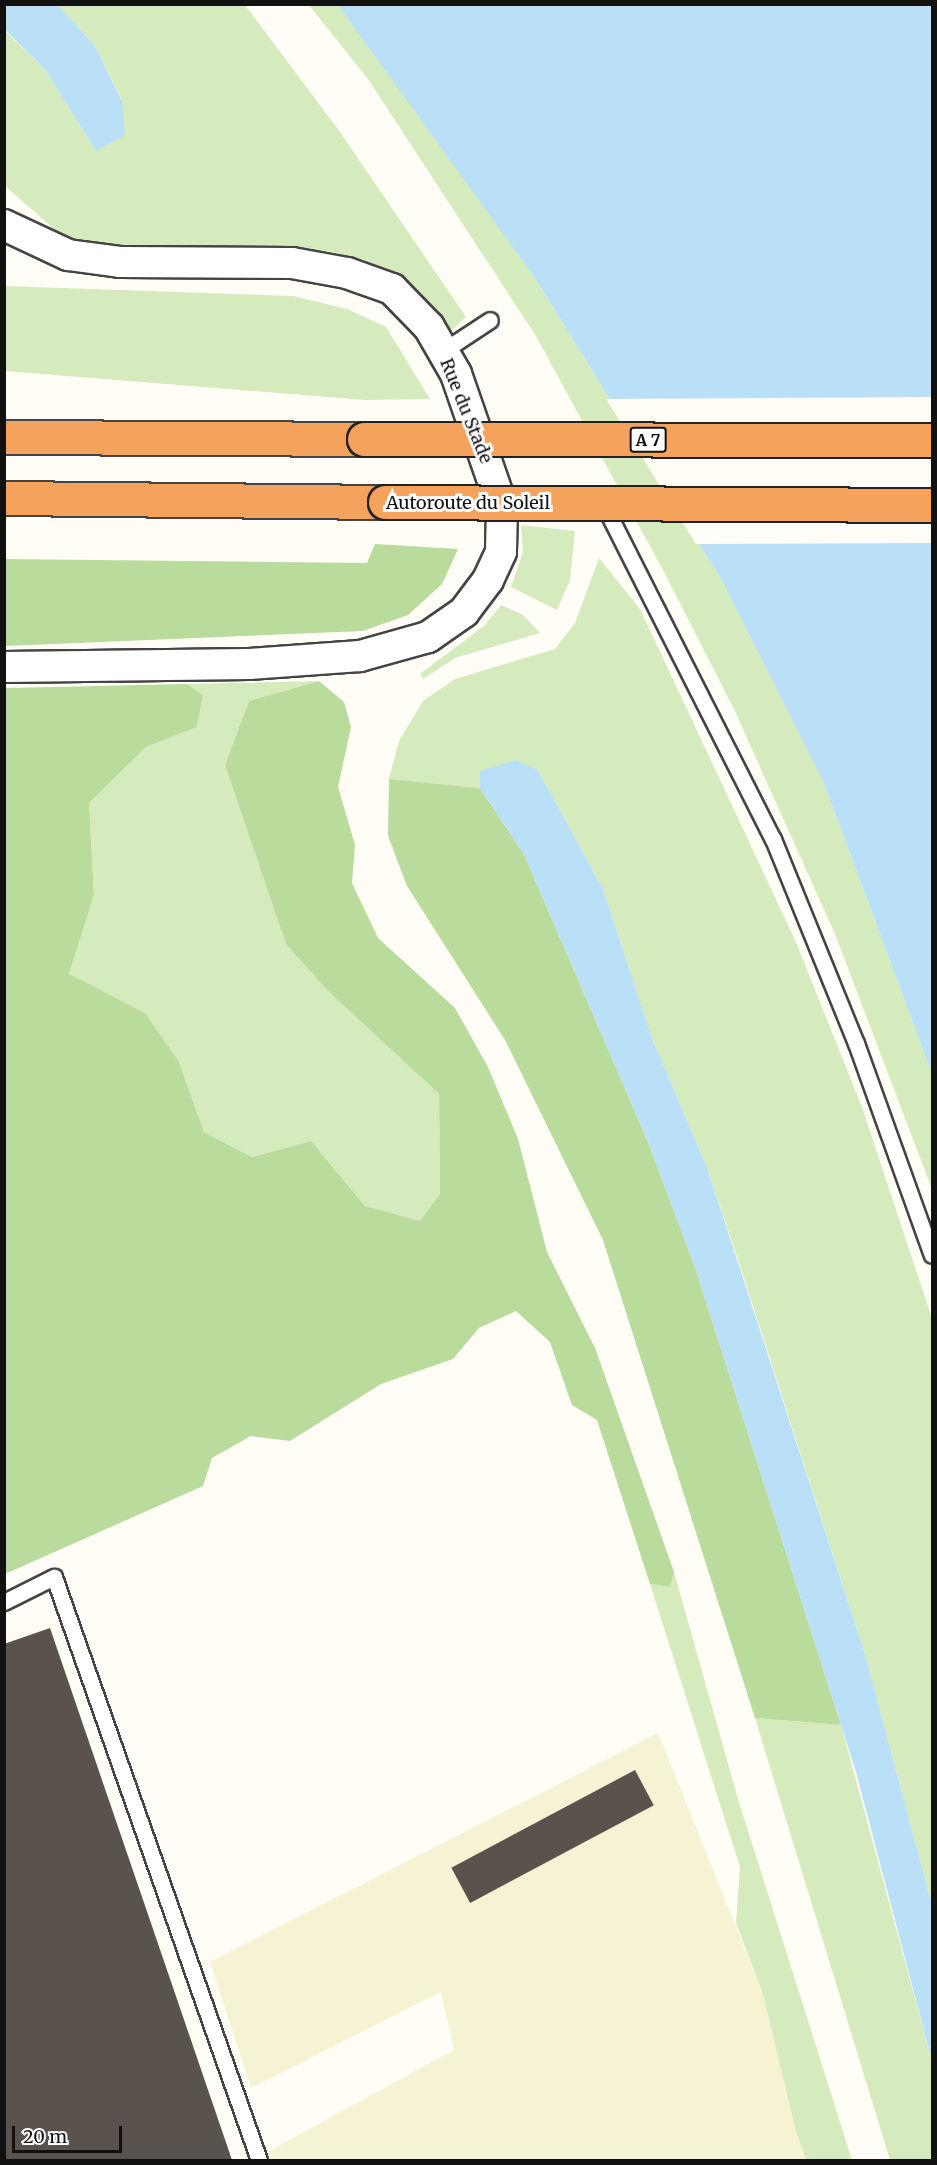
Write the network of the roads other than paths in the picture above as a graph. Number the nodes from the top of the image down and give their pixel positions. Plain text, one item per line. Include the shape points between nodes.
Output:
1 (4, 225) edge
2 (490, 320) dead end
3 (443, 351) junction
4 (4, 437) edge
5 (933, 440) edge
6 (4, 498) edge
7 (933, 505) edge
8 (609, 515) dead end
9 (4, 667) edge
10 (933, 1255) edge
11 (4, 1602) edge
12 (259, 2160) edge

1 - 3 street, Rue du Stade via 68,255 120,262 292,263 347,273 392,289 429,327
2 - 3 lane
3 - 9 street, Rue du Stade via 502,507 501,552 464,612 428,637 360,656 249,664
4 - 5 highway, A 7, bridge
6 - 7 highway, Autoroute du Soleil, bridge
8 - 10 lane via 773,839 856,1043
11 - 12 lane via 54,1577

